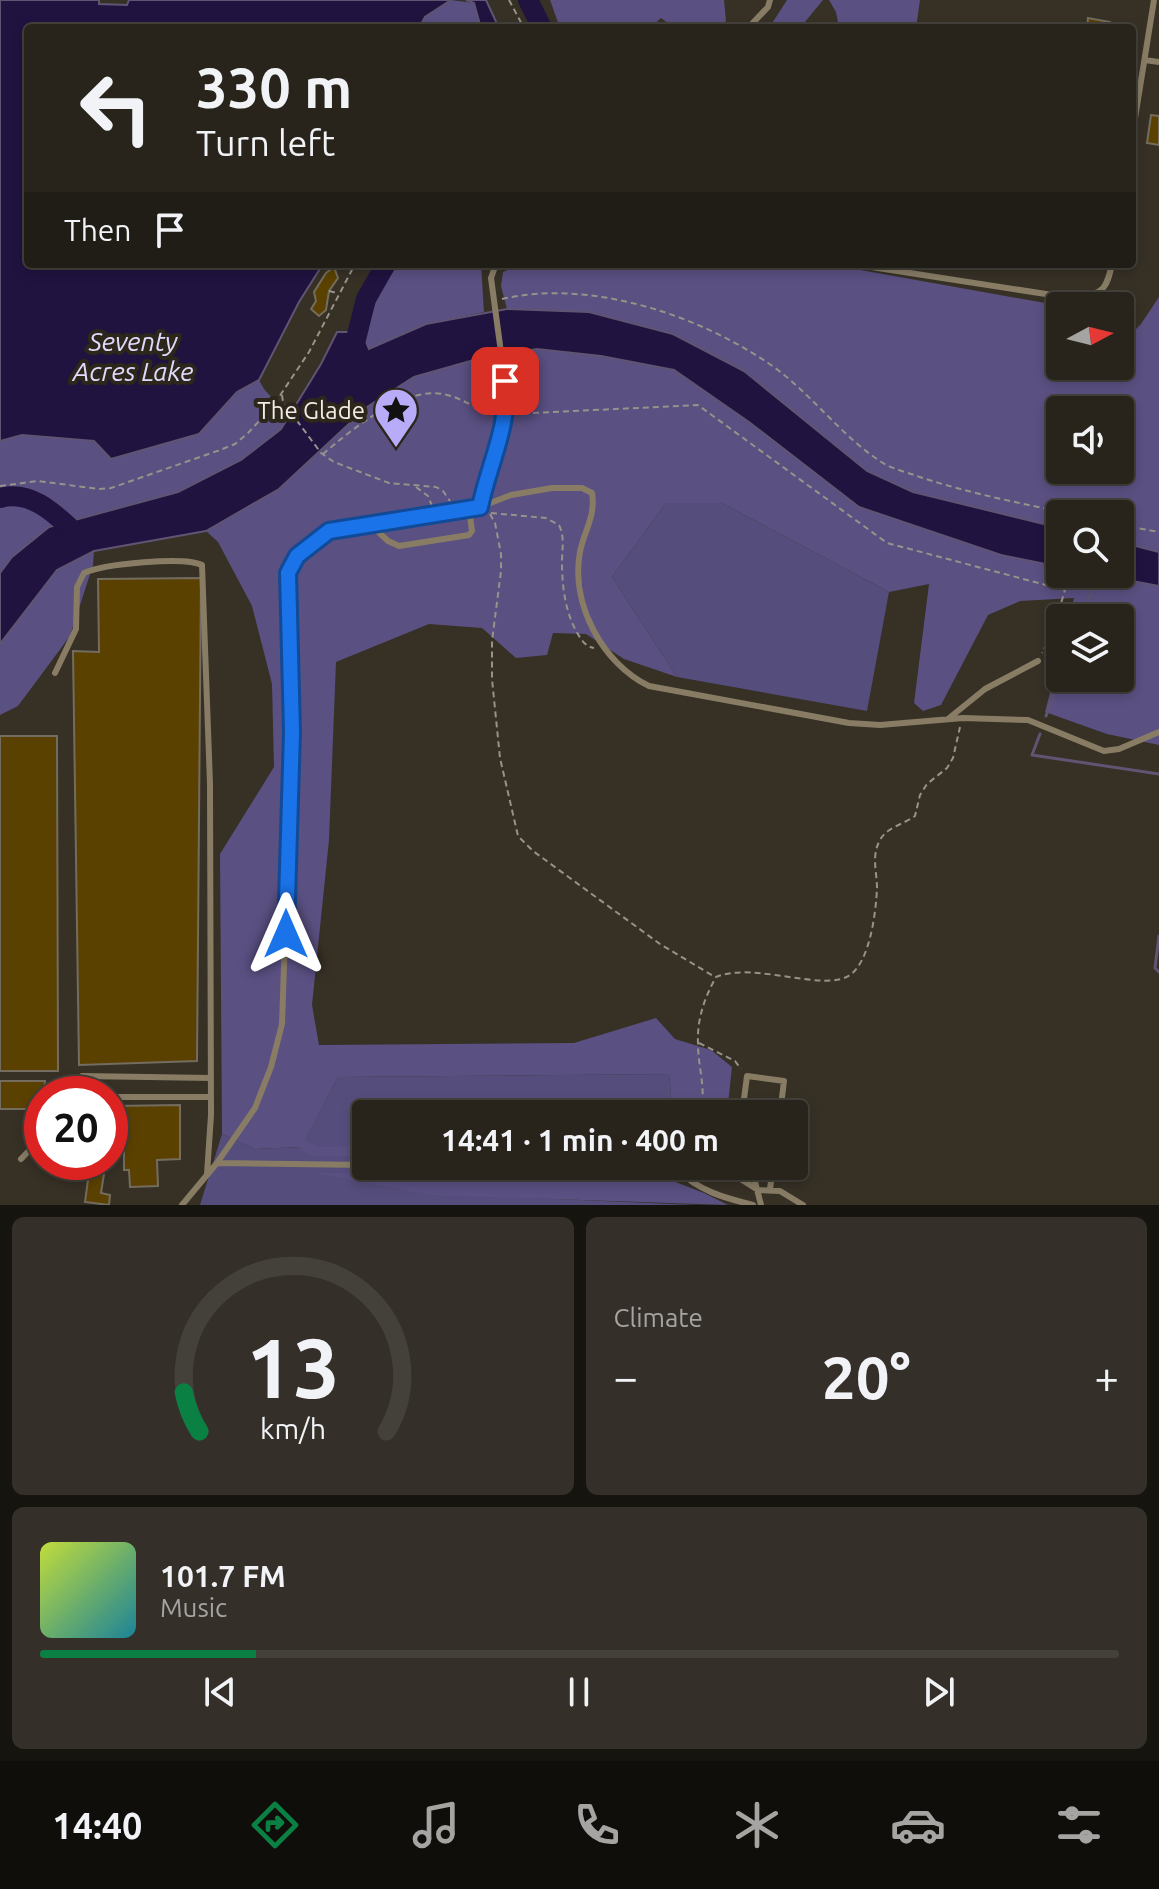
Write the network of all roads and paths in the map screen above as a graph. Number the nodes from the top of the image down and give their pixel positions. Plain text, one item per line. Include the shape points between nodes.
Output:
1 (509, 0) edge
2 (770, 0) edge
3 (1154, 0) edge
4 (522, 24) edge
5 (752, 24) edge
6 (1145, 60) junction
7 (1159, 62) edge
8 (1136, 81) edge
9 (1142, 82) junction
10 (1136, 115) edge
11 (353, 268) edge
12 (495, 268) edge
13 (878, 268) edge
14 (1111, 268) edge
15 (329, 291) dead end
16 (338, 294) junction
17 (493, 299) junction
18 (282, 394) junction
19 (506, 414) junction
20 (322, 454) junction
21 (0, 486) edge
22 (415, 486) junction
23 (480, 507) junction
24 (469, 508) junction
25 (1046, 508) edge
26 (453, 509) junction
27 (433, 514) junction
28 (369, 523) junction
29 (1134, 528) edge
30 (1159, 532) edge
31 (607, 651) junction
32 (1038, 661) joint
33 (55, 673) dead end
34 (963, 718) junction
35 (948, 719) junction
36 (1159, 732) edge
37 (716, 977) junction
38 (698, 1042) junction
39 (747, 1076) junction
40 (128, 1077) edge
41 (211, 1078) junction
42 (128, 1097) edge
43 (211, 1097) junction
44 (702, 1100) edge
45 (744, 1100) edge
46 (782, 1100) edge
47 (24, 1156) edge
48 (21, 1159) dead end
49 (217, 1163) junction
50 (352, 1165) edge
51 (207, 1174) junction
52 (687, 1180) edge
53 (742, 1180) edge
54 (755, 1180) edge
55 (771, 1180) edge
56 (770, 1189) junction
57 (758, 1190) junction
58 (182, 1205) edge
59 (753, 1205) edge
60 (761, 1205) edge
61 (803, 1205) edge

1 - 4 path
2 - 5 lane
3 - 6 lane
6 - 7 lane
6 - 9 lane
8 - 9 lane
9 - 10 lane
11 - 16 path
12 - 17 lane
13 - 14 lane via 1078,299 1108,284
15 - 16 path
16 - 18 path
17 - 19 lane
17 - 25 path via 571,292 668,314 769,363 884,464
18 - 20 path
18 - 21 path via 235,444 111,488 38,481
19 - 20 path via 431,393 386,409
19 - 23 lane
19 - 32 path via 698,405 887,543 1065,590
20 - 22 path via 359,473
22 - 26 path via 443,491
22 - 27 path via 428,496
23 - 24 lane
23 - 31 lane via 552,488 592,493 591,522 580,550 580,588 589,620
24 - 26 lane
24 - 28 lane via 469,535 399,546
26 - 27 lane
27 - 28 lane
28 - 49 lane via 329,531 312,541 288,573 292,732 282,1024 255,1108
29 - 30 path
31 - 35 lane via 632,678 666,690 849,723
31 - 37 path via 587,646 570,618 559,525 546,518 490,513 501,554 492,641 494,708 518,836 660,944
32 - 35 lane via 985,689
33 - 41 lane via 76,629 77,587 84,573 156,562 202,565 210,784
34 - 35 lane
34 - 36 lane via 1028,720 1104,751
34 - 37 path via 953,758 927,784 915,816 878,842 871,932 858,968 835,981 767,973
37 - 38 path via 700,1011
38 - 39 path via 735,1061
38 - 44 path
39 - 45 lane
39 - 46 lane via 784,1081
40 - 41 lane
41 - 43 lane
42 - 43 lane
43 - 51 lane
47 - 48 lane
49 - 50 lane
49 - 51 lane
51 - 58 lane
52 - 59 lane
53 - 57 lane
54 - 57 lane
55 - 56 lane
56 - 57 lane
56 - 61 lane
57 - 60 lane

